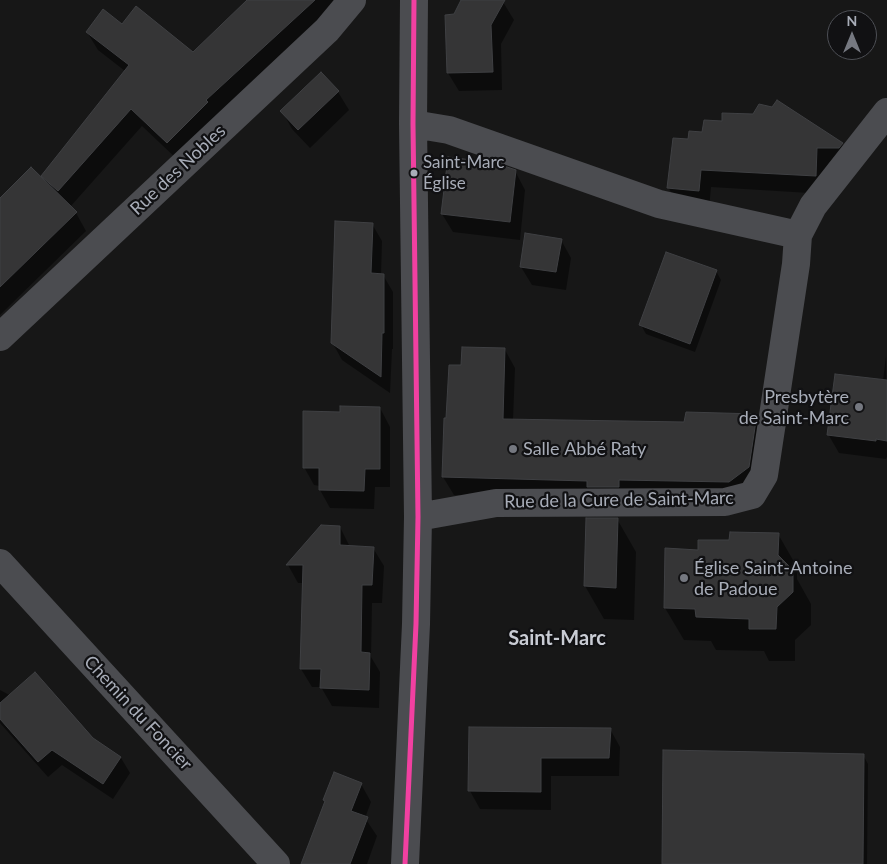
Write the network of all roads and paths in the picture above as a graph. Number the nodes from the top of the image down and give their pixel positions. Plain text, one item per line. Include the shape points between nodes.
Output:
1 (352, 0) edge
2 (414, 0) edge
3 (887, 112) edge
4 (413, 124) junction
5 (798, 235) junction
6 (0, 337) edge
7 (418, 517) junction
8 (0, 563) edge
9 (276, 864) edge
10 (405, 864) edge

1 - 6 street, Rue des Nobles via 327,30
2 - 4 street
3 - 5 street via 813,206
4 - 5 street via 449,130 659,204
4 - 7 street
5 - 7 street, Rue de la Cure de Saint-Marc via 764,474 752,495 725,502 496,503
7 - 10 street
8 - 9 street, Chemin du Foncier

